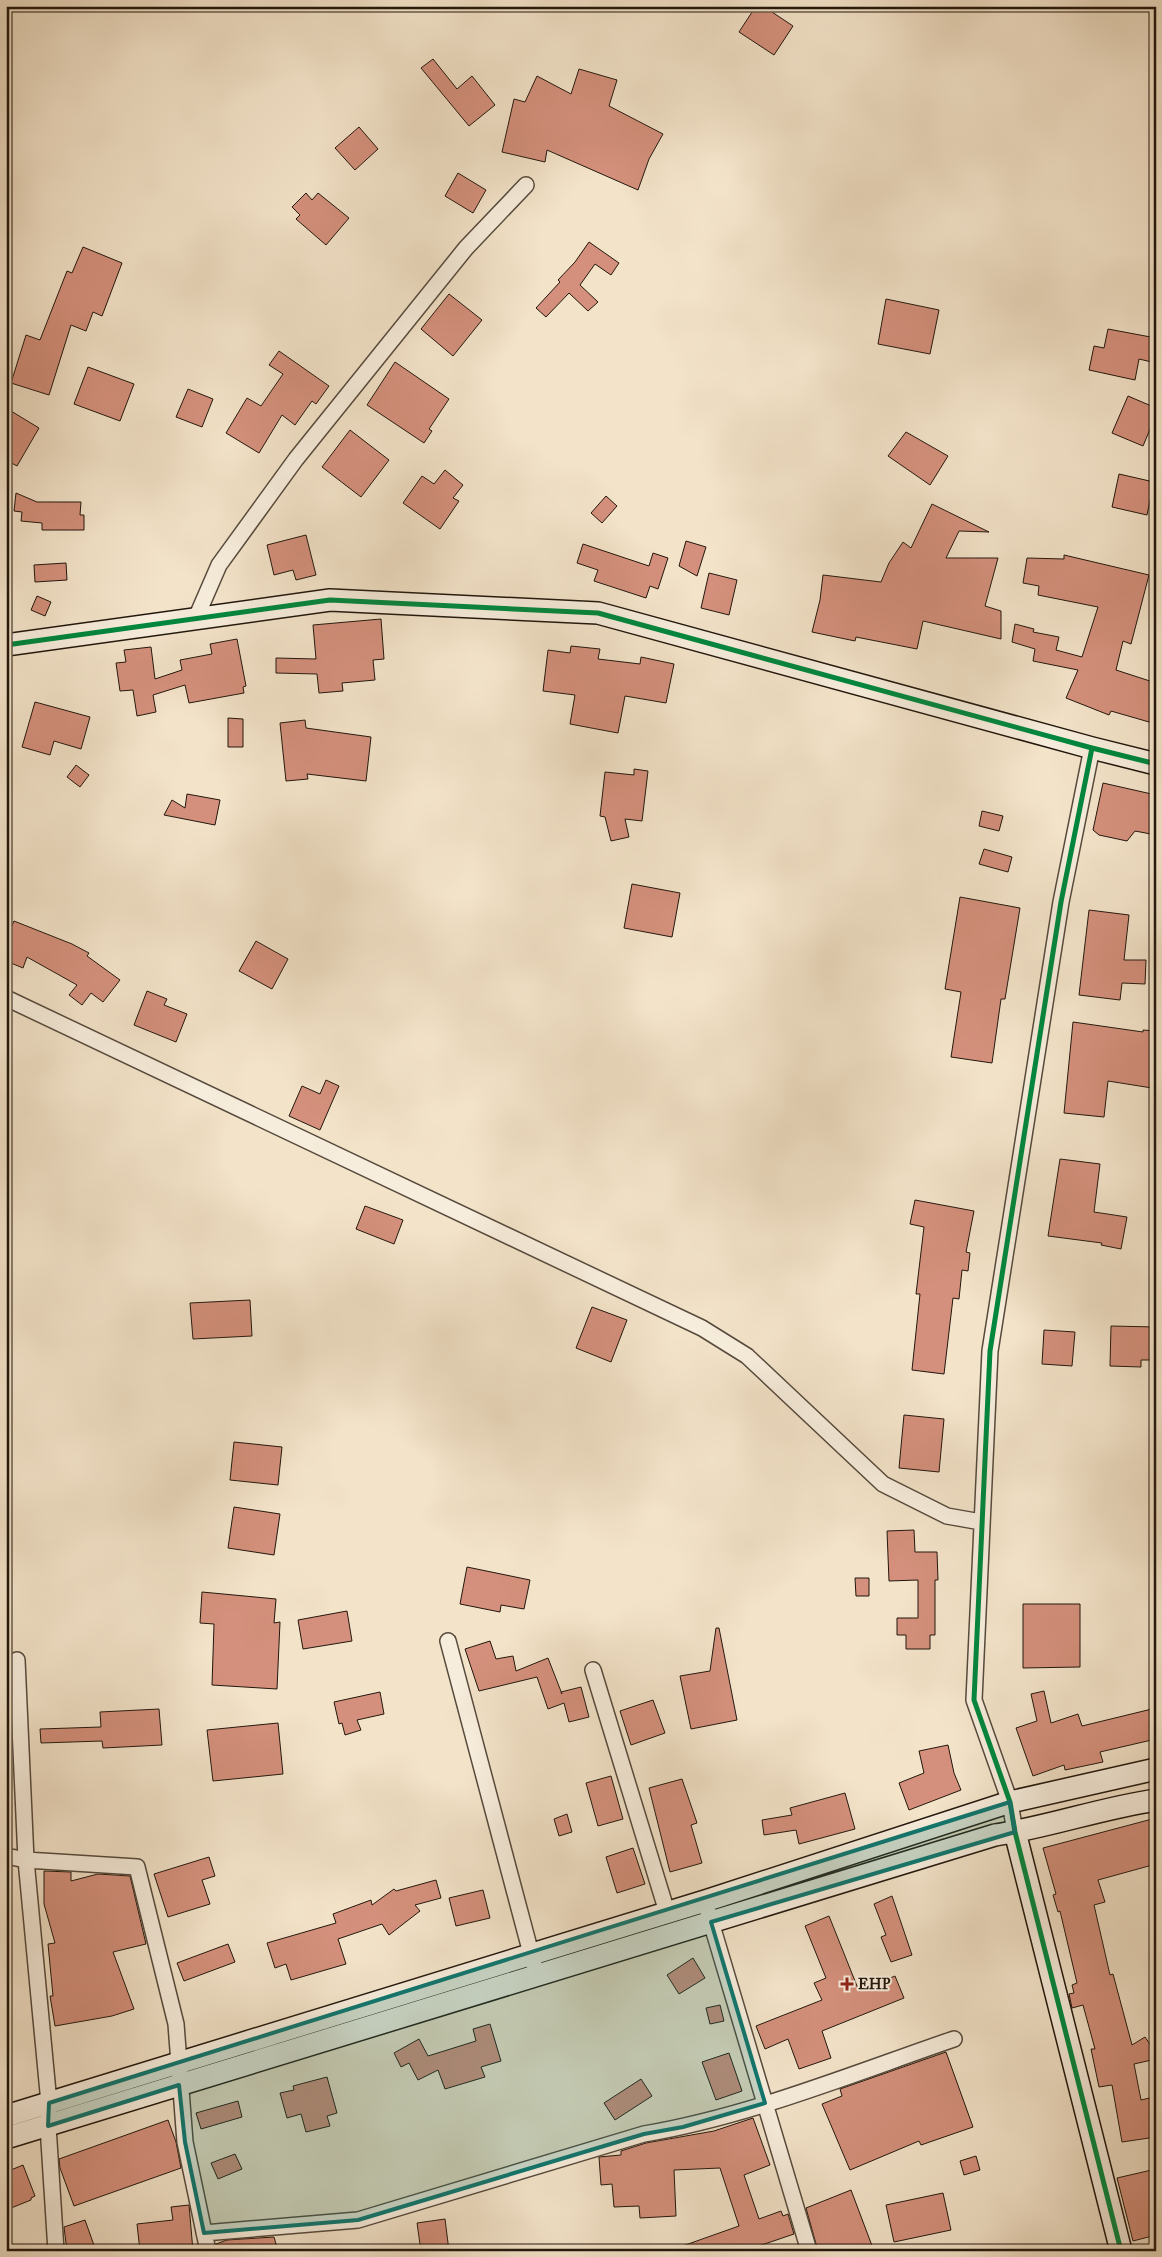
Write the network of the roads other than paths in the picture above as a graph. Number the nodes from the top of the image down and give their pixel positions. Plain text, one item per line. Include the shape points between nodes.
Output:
1 (526, 185) dead end
2 (196, 618) junction
3 (6, 645) edge
4 (1092, 748) junction
5 (1156, 764) edge
6 (6, 998) edge
7 (982, 1522) junction
8 (448, 1641) dead end
9 (17, 1660) dead end
10 (593, 1670) dead end
11 (1156, 1769) edge
12 (1156, 1800) edge
13 (1010, 1802) junction
14 (1015, 1832) junction
15 (6, 1856) edge
16 (26, 1860) junction
17 (705, 1901) junction
18 (667, 1912) junction
19 (711, 1922) junction
20 (531, 1954) junction
21 (537, 1976) junction
22 (954, 2039) dead end
23 (179, 2063) junction
24 (179, 2086) junction
25 (48, 2103) junction
26 (765, 2104) junction
27 (6, 2116) edge
28 (48, 2126) junction
29 (6, 2138) edge
30 (204, 2233) junction
31 (56, 2251) edge
32 (208, 2251) edge
33 (809, 2251) edge
34 (1121, 2251) edge

1 - 2 street via 466,248 296,459 218,565
2 - 3 main road
2 - 4 main road via 330,600 598,613
4 - 5 main road
4 - 7 street via 1061,902 990,1351
6 - 7 street via 702,1328 747,1356 883,1484 947,1516
7 - 13 street via 974,1700
8 - 20 street
9 - 16 street
10 - 18 street
11 - 13 main road
12 - 14 main road via 1116,1806
13 - 14 street
13 - 17 main road
14 - 19 main road via 994,1835
14 - 34 main road
15 - 16 street
16 - 23 street via 137,1867 176,2024
16 - 25 street
17 - 18 main road
17 - 19 street
18 - 20 main road
19 - 21 main road
19 - 26 street
20 - 21 street
20 - 23 main road
21 - 24 main road
22 - 26 street
23 - 24 street
23 - 25 main road
24 - 28 main road
24 - 30 street
25 - 27 main road
25 - 28 street
26 - 30 street via 683,2127 644,2134 358,2220
26 - 33 street
28 - 29 main road
28 - 31 street
30 - 32 street

